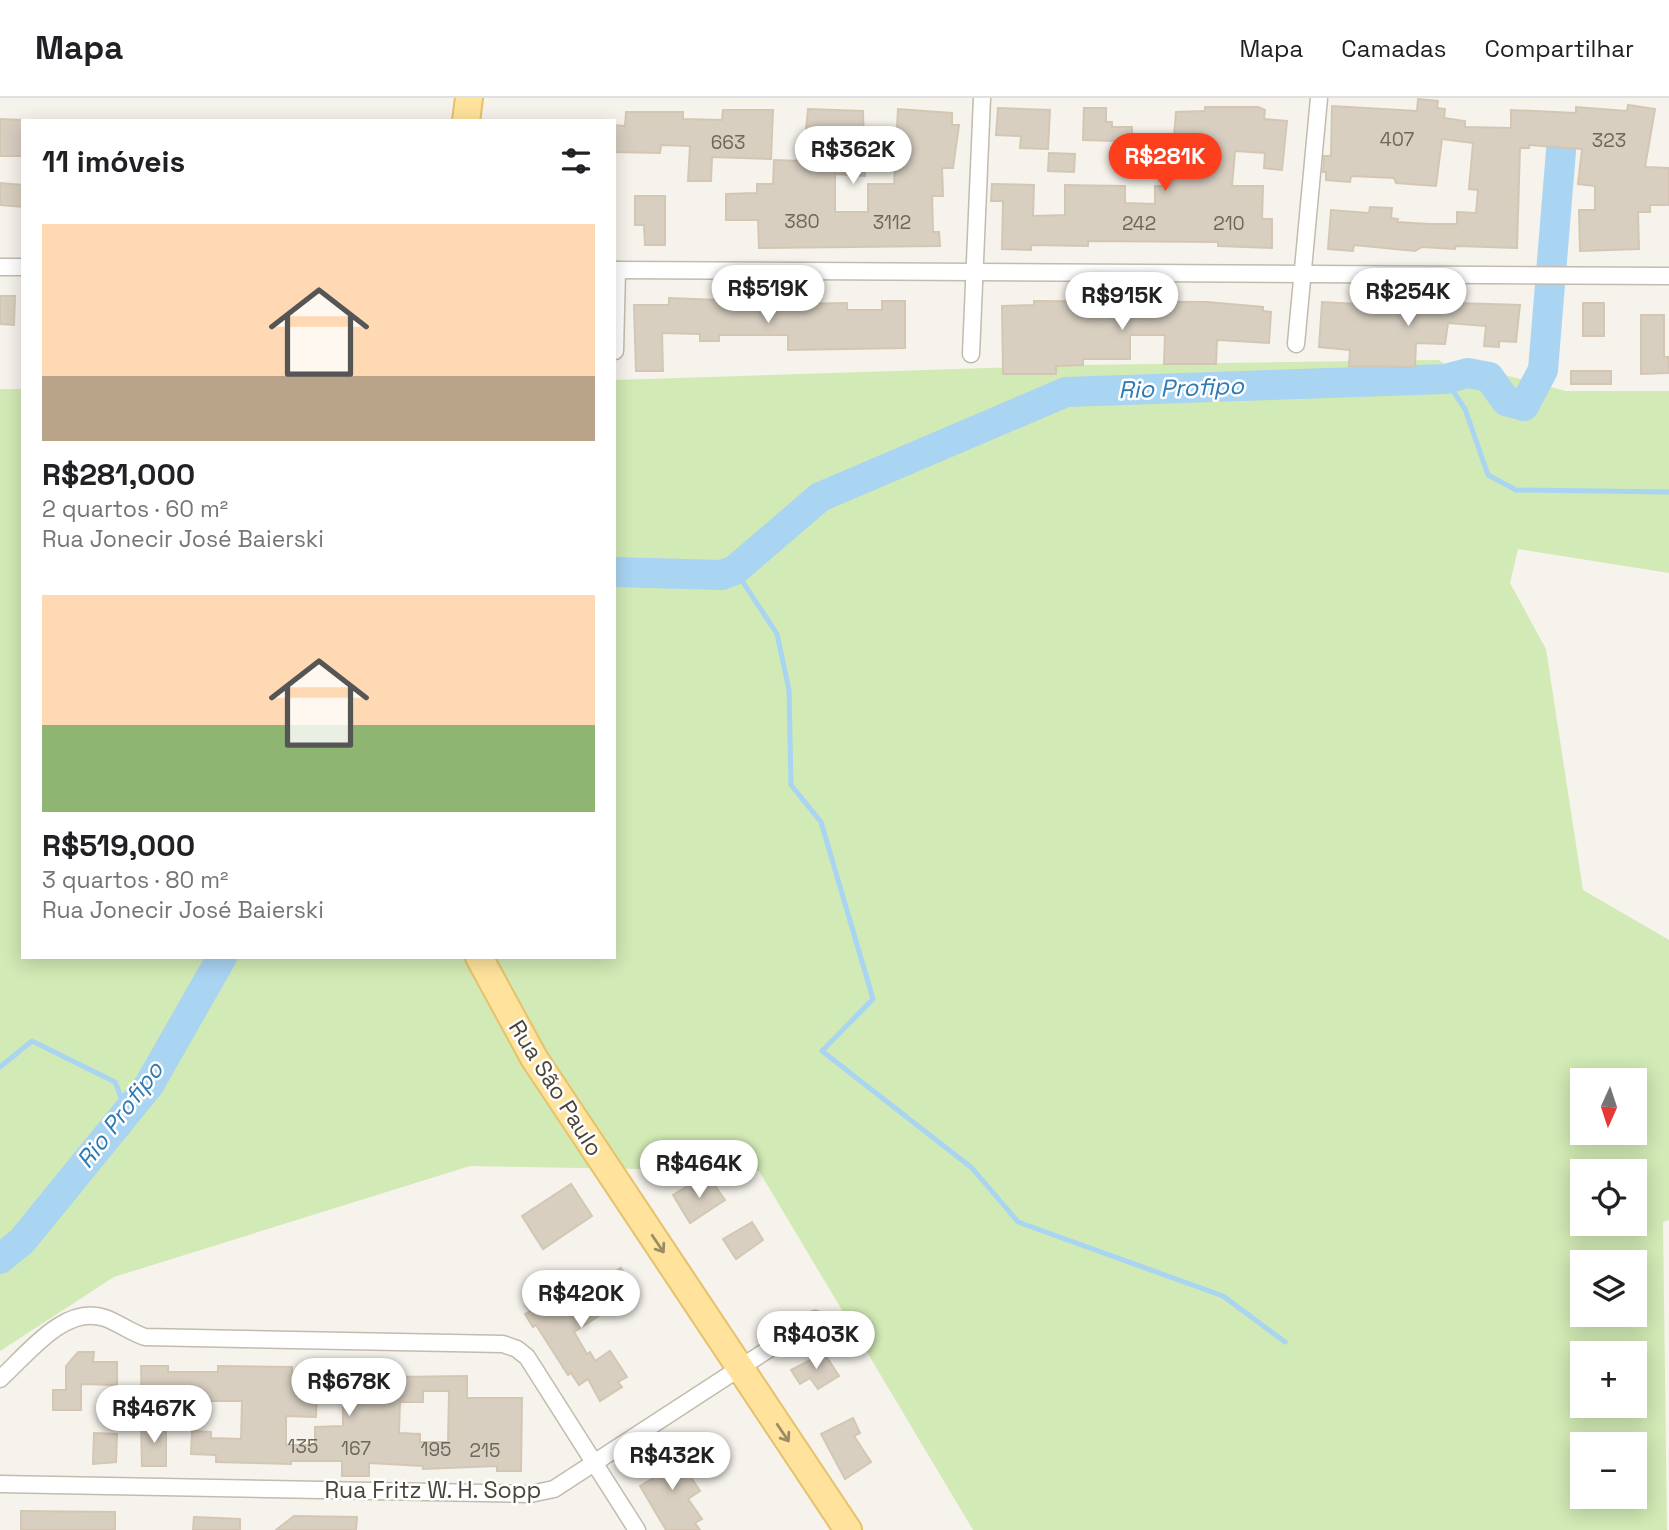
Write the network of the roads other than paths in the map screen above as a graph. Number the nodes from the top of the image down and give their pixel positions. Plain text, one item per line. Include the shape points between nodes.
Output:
1 (470, 98) edge
2 (982, 98) edge
3 (1319, 98) edge
4 (466, 119) edge
5 (0, 267) edge
6 (21, 267) edge
7 (616, 270) edge
8 (973, 272) junction
9 (1303, 273) junction
10 (1669, 276) edge
11 (1296, 344) dead end
12 (971, 354) dead end
13 (480, 959) edge
14 (815, 1319) dead end
15 (741, 1368) junction
16 (0, 1379) edge
17 (595, 1464) junction
18 (0, 1484) edge
19 (636, 1530) edge
20 (848, 1530) edge

1 - 4 main road
2 - 8 street
3 - 9 street
5 - 6 street
7 - 8 street
8 - 9 street
8 - 12 street
9 - 10 street
9 - 11 street
13 -> 15 main road, Rua São Paulo via 534,1058
14 - 15 street, Rua Fritz W. H. Sopp
15 - 17 street, Rua Fritz W. H. Sopp
15 -> 20 main road, Rua São Paulo
16 - 17 street via 66,1320 84,1315 104,1318 145,1337 503,1344 527,1357
17 - 18 street, Rua Fritz W. H. Sopp via 554,1489 530,1494
17 - 19 street

